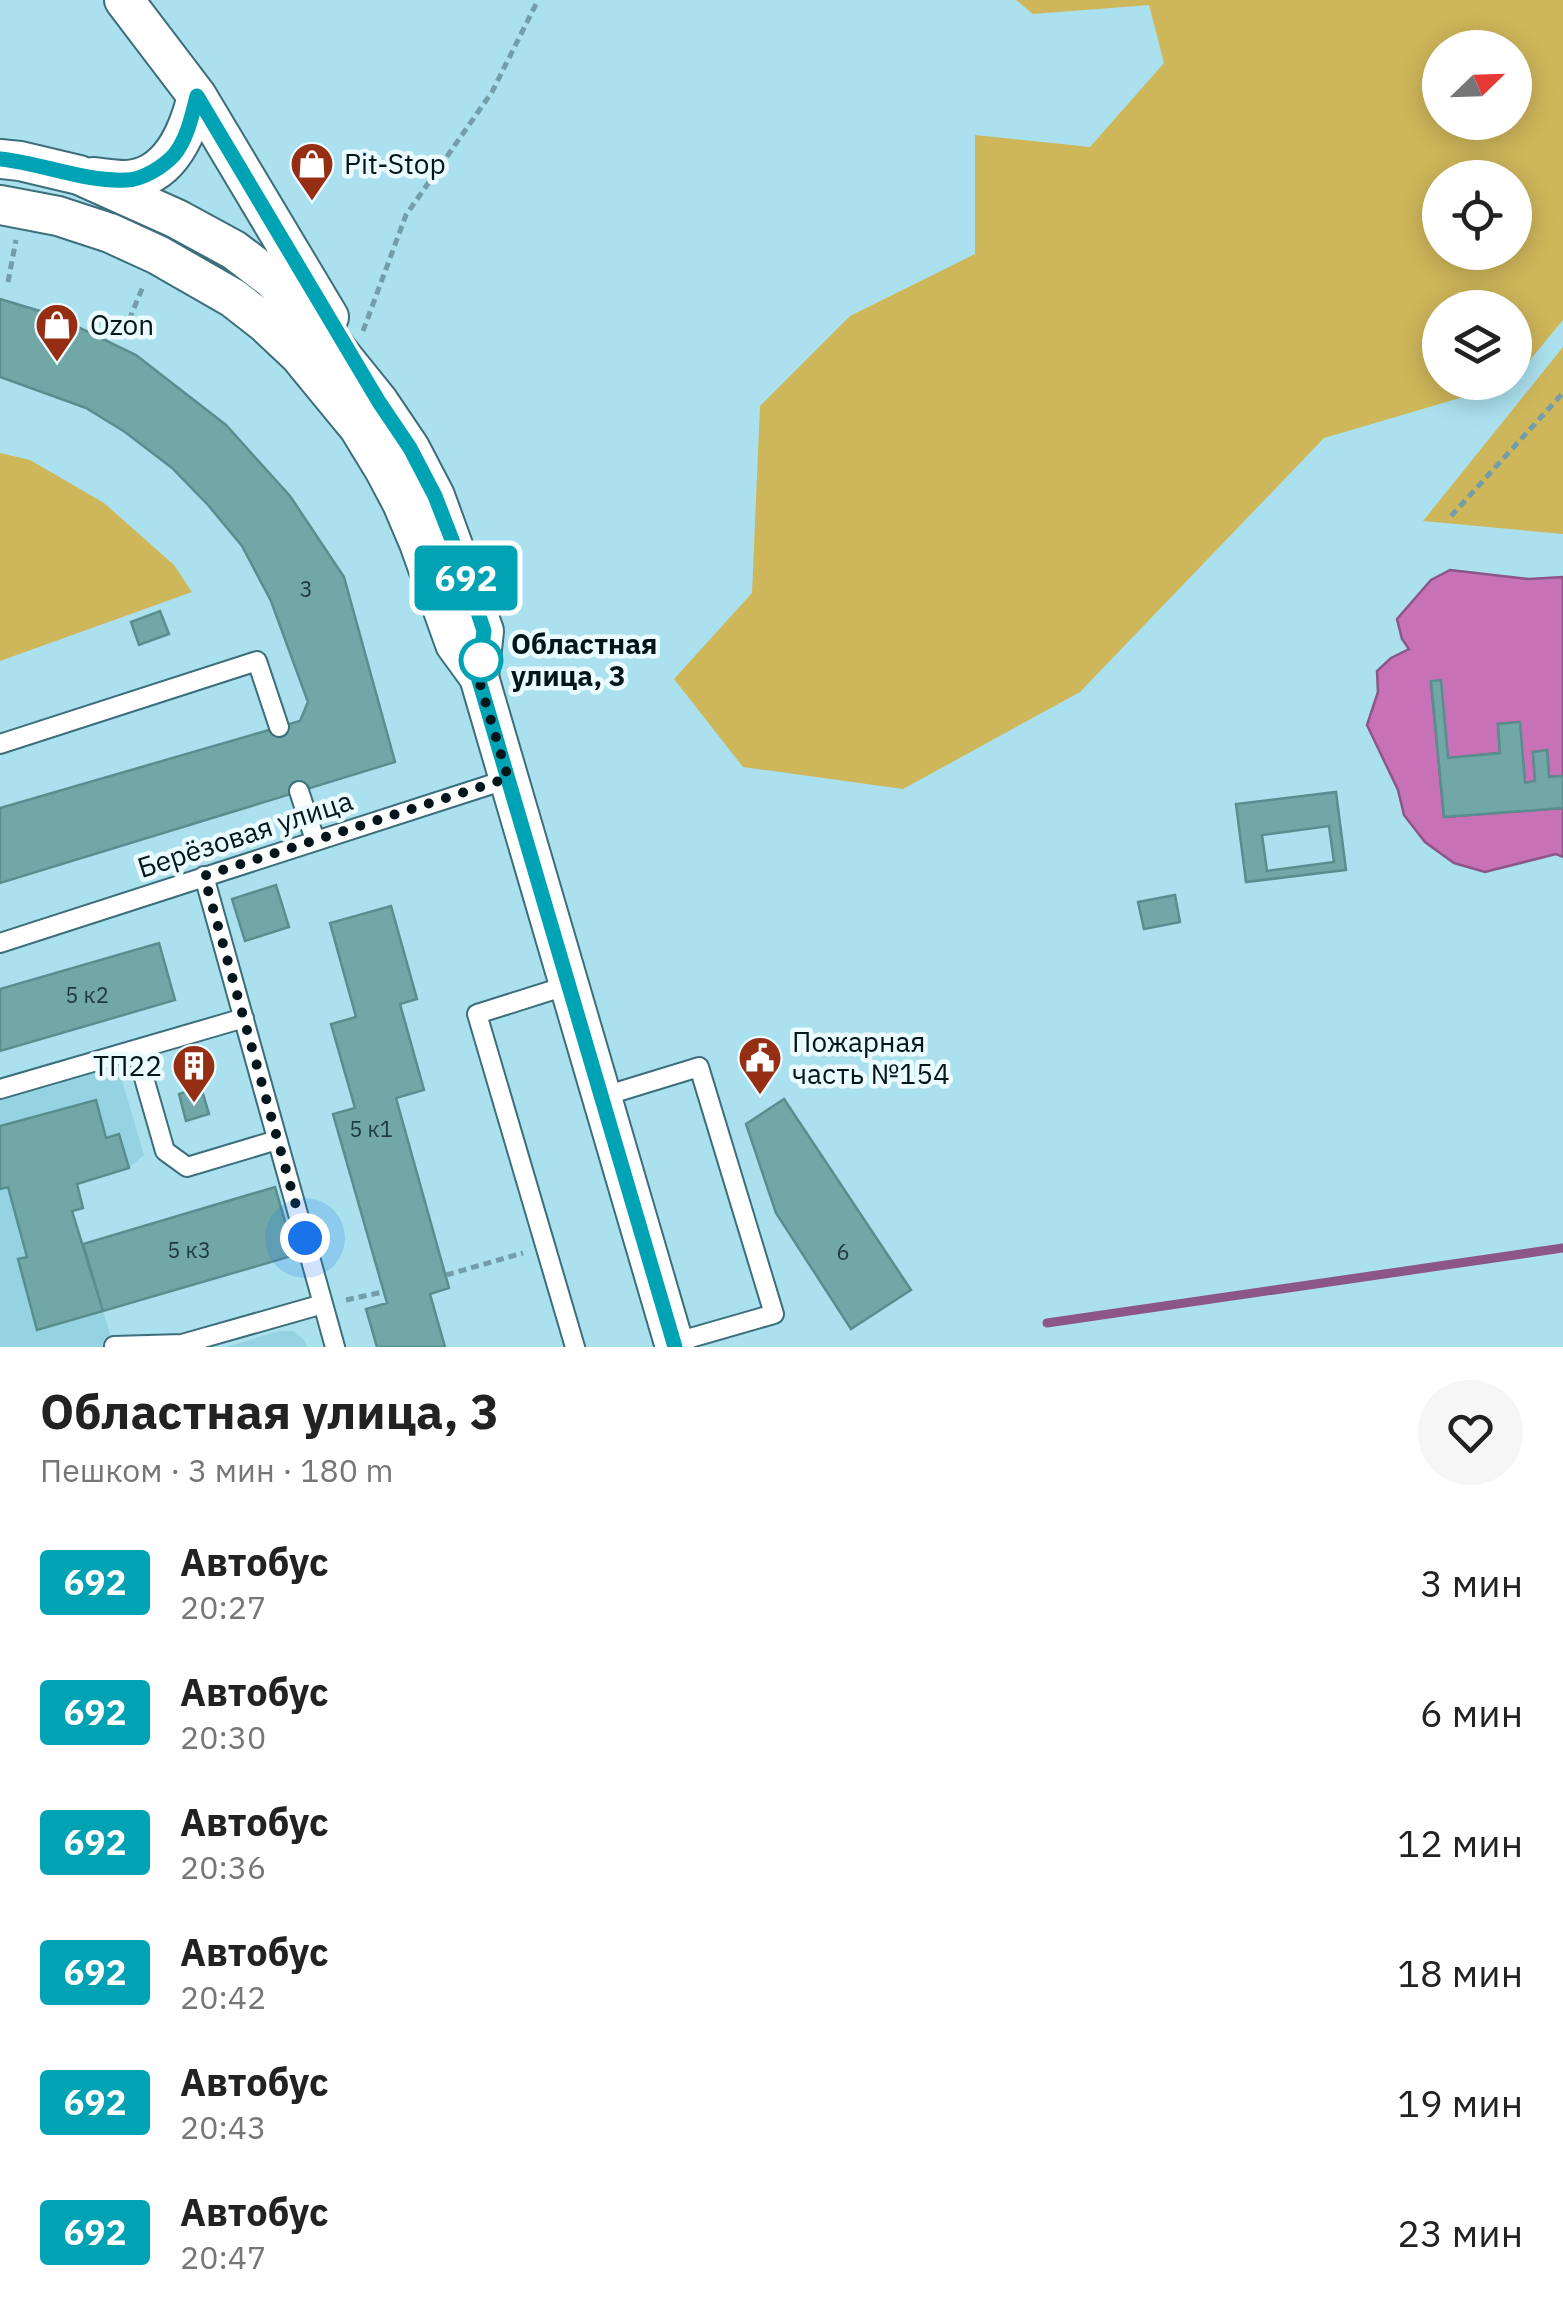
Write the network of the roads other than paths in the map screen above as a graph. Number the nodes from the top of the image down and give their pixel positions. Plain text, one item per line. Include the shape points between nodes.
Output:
1 (124, 0) edge
2 (197, 96) junction
3 (0, 160) edge
4 (78, 175) junction
5 (9, 218) edge
6 (379, 402) junction
7 (478, 677) junction
8 (279, 727) dead end
9 (0, 744) edge
10 (508, 778) junction
11 (299, 791) dead end
12 (315, 840) junction
13 (204, 876) junction
14 (0, 943) edge
15 (568, 985) junction
16 (244, 1018) junction
17 (136, 1050) junction
18 (0, 1089) edge
19 (601, 1097) junction
20 (277, 1140) junction
21 (323, 1304) junction
22 (674, 1345) edge
23 (114, 1346) edge
24 (335, 1347) edge
25 (575, 1347) edge

1 - 2 street
2 - 4 street via 174,154 154,171 128,181
2 - 6 street
3 - 4 street
4 - 6 street via 234,250 312,320
5 - 7 street via 58,216 110,232 265,322 359,428 384,469 455,644
6 - 7 street via 435,496 466,576 484,631
7 - 10 street
8 - 9 lane via 258,660
10 - 12 lane, Берёзовая улица
10 - 15 street
11 - 12 lane
12 - 13 lane, Берёзовая улица
13 - 14 lane, Берёзовая улица
13 - 16 lane
15 - 19 street
15 - 25 lane via 477,1014
16 - 17 lane
16 - 20 lane
17 - 18 lane
17 - 20 lane via 165,1151 186,1167
19 - 22 street
19 - 22 lane via 699,1067 774,1314
20 - 21 lane
21 - 23 lane via 182,1344
21 - 24 lane

